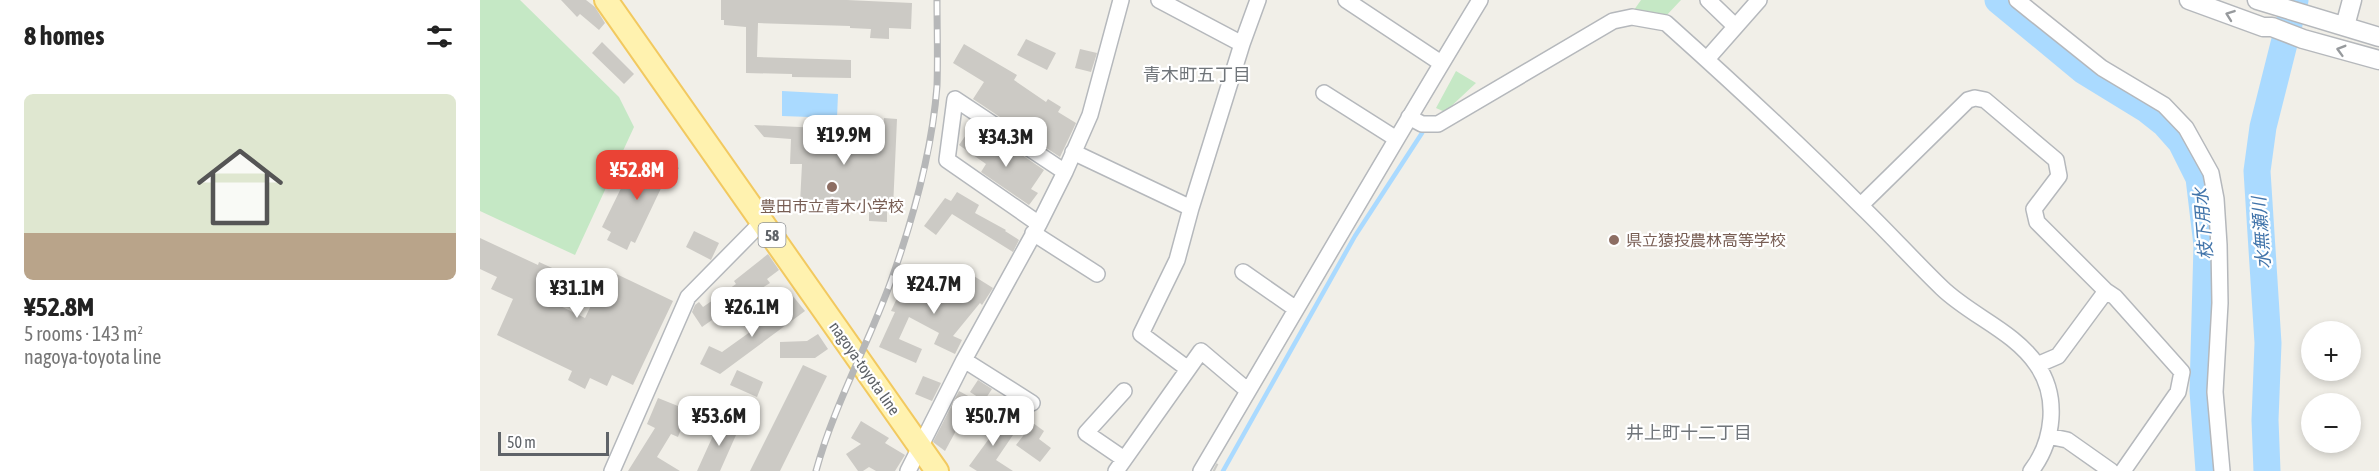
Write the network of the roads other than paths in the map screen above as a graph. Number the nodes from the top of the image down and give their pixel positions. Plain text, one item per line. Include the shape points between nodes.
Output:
1 (606, 0) edge
2 (1121, 0) edge
3 (1159, 0) edge
4 (1258, 0) edge
5 (1346, 0) edge
6 (1480, 0) edge
7 (1708, 0) edge
8 (1759, 0) edge
9 (2017, 0) edge
10 (2189, 0) edge
11 (2257, 0) edge
12 (2352, 0) edge
13 (1735, 26) junction
14 (2345, 26) junction
15 (2379, 37) edge
16 (1242, 44) junction
17 (1707, 59) junction
18 (2379, 60) edge
19 (1441, 63) junction
20 (1324, 93) dead end
21 (1409, 117) junction
22 (1395, 138) junction
23 (1073, 152) junction
24 (1065, 172) junction
25 (1861, 206) junction
26 (1191, 208) junction
27 (762, 222) junction
28 (1036, 229) junction
29 (1243, 272) dead end
30 (1097, 274) dead end
31 (2106, 291) junction
32 (1296, 309) junction
33 (964, 360) junction
34 (2037, 365) junction
35 (1188, 369) junction
36 (1248, 390) junction
37 (1124, 391) dead end
38 (1032, 404) dead end
39 (2048, 436) junction
40 (921, 447) junction
41 (1120, 465) edge
42 (1206, 468) edge
43 (612, 471) edge
44 (908, 471) edge
45 (937, 471) edge
46 (2031, 471) edge
47 (2111, 471) edge
48 (2123, 471) edge
49 (2222, 471) edge

1 - 27 main road, nagoya-toyota line / 58
2 - 23 street via 1090,115
3 - 16 street
4 - 16 street
5 - 19 street
6 - 19 street
7 - 13 street
8 - 13 street
9 - 49 street via 2102,68 2164,105 2186,128 2211,173 2219,245 2216,396
18 -> 10 street via 2263,27
11 - 14 street
12 - 14 street
13 - 17 street
14 - 15 street
16 - 26 street
17 - 21 street via 1666,23 1632,17 1613,21 1438,124 1422,124
17 - 25 street
19 - 21 street
20 - 22 street
21 - 22 street
22 - 32 street
23 - 24 street
23 - 26 street
24 - 28 street
24 - 28 street via 955,99 947,160
25 - 31 street via 1968,100 1985,100 2056,160 2059,176 2034,209 2037,222
25 - 34 street via 1943,289 2022,346
26 - 35 street via 1177,260 1141,334
27 - 40 main road, nagoya-toyota line / 58
27 - 43 street via 688,297
28 - 30 street
28 - 33 street
29 - 32 street
31 - 34 street via 2058,356
31 - 48 street via 2181,372 2178,392
32 - 36 street
33 - 38 street
33 - 40 street
34 - 39 street via 2050,399
35 - 36 street via 1201,351
35 - 41 street
36 - 42 street
37 - 41 street via 1086,433
39 - 46 street
39 - 47 street via 2067,440
40 - 44 street
40 - 45 main road, nagoya-toyota line / 58

